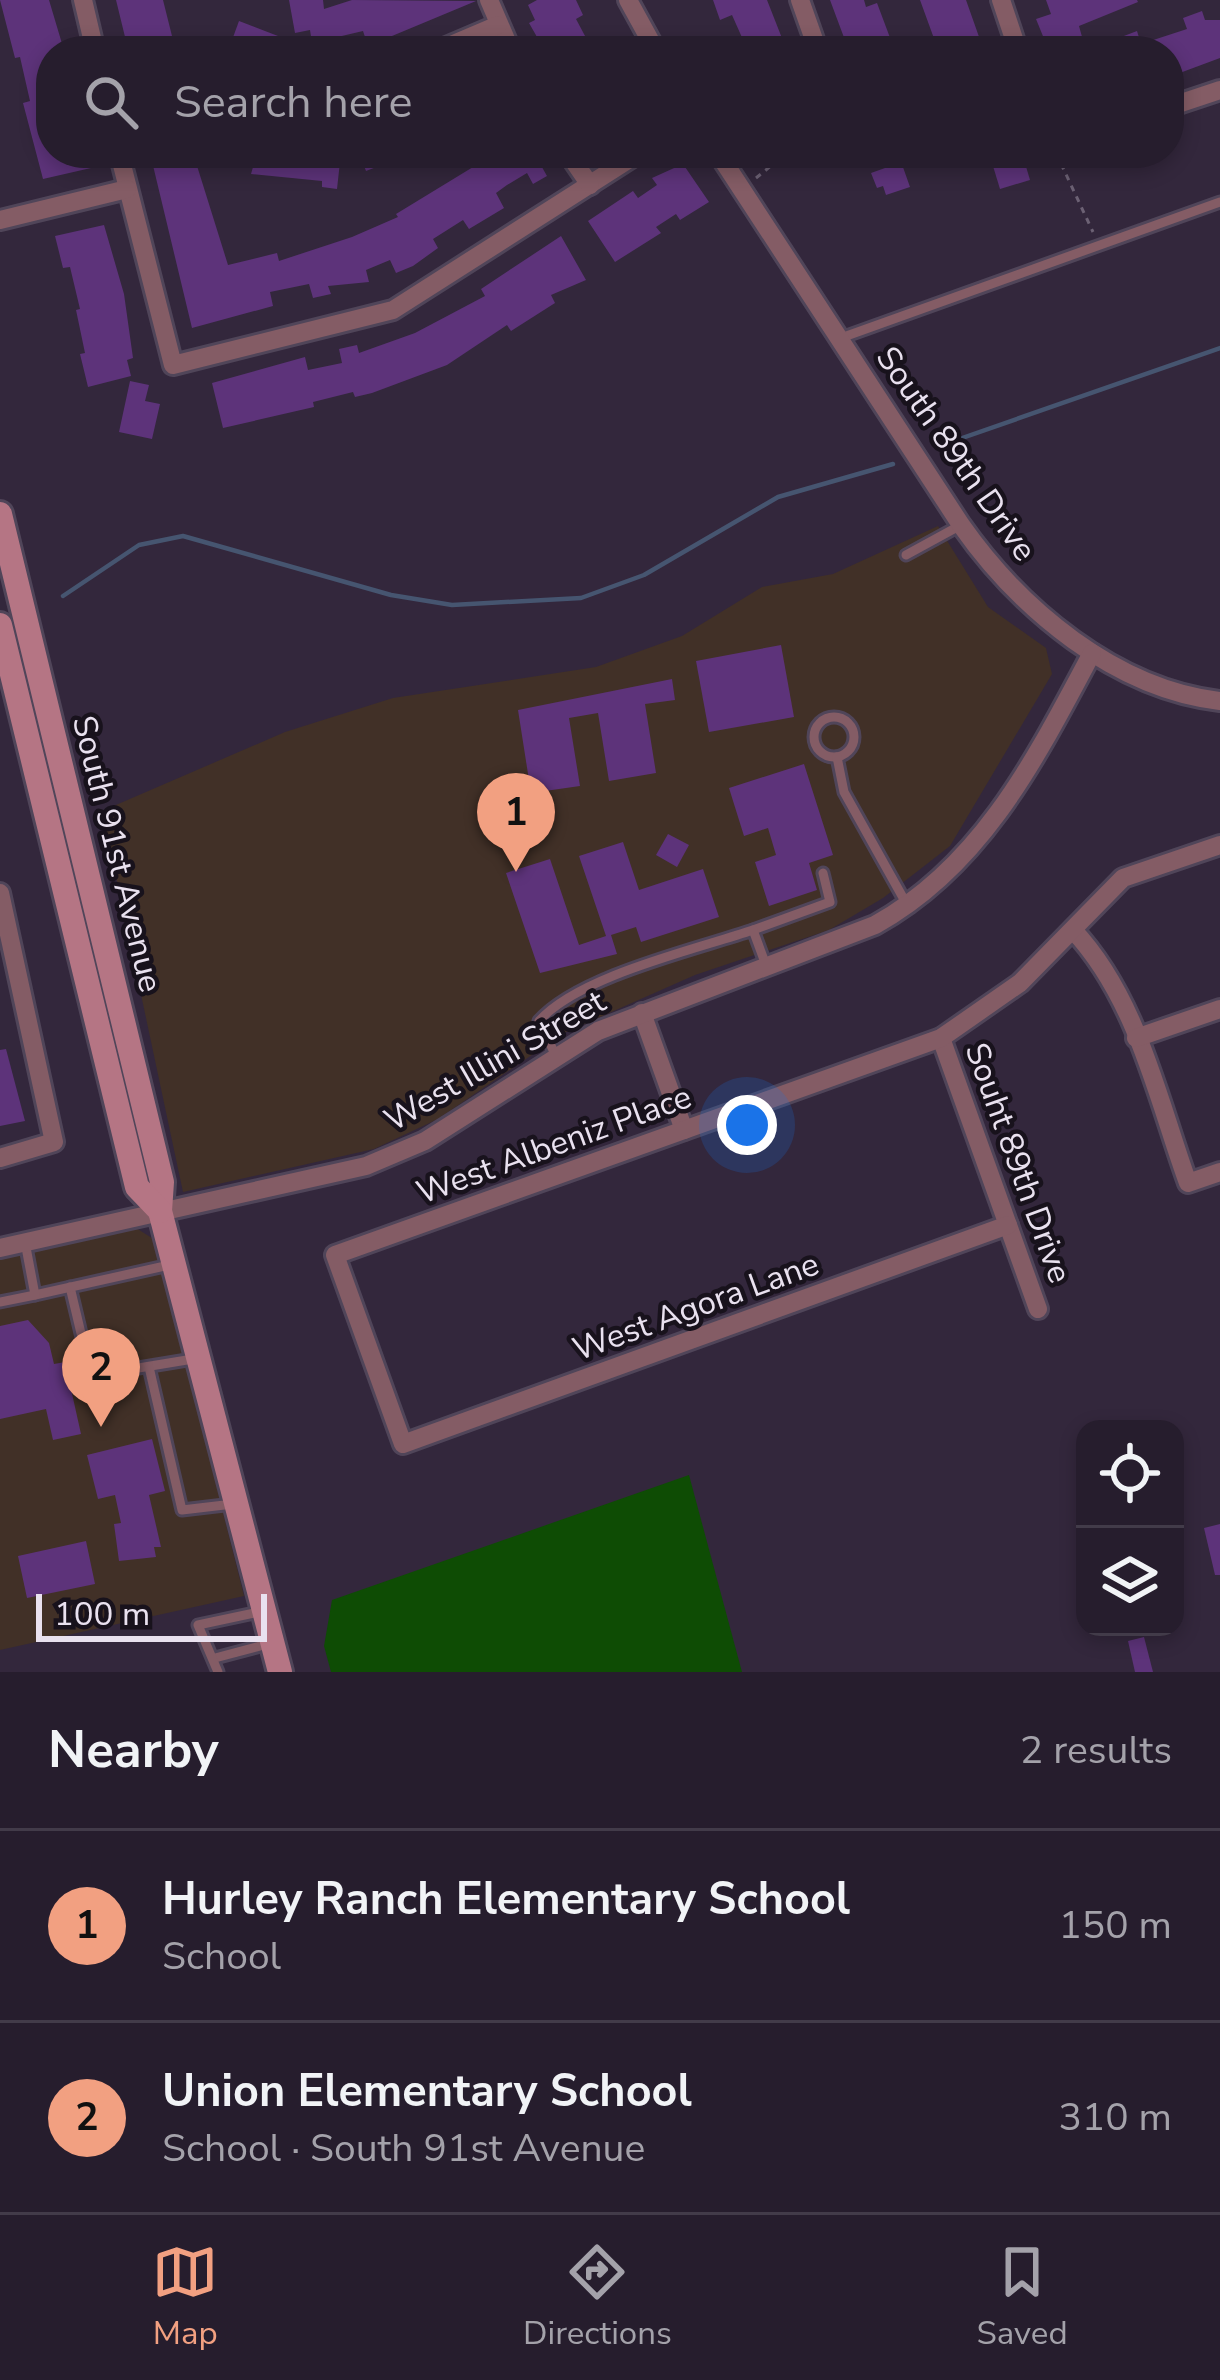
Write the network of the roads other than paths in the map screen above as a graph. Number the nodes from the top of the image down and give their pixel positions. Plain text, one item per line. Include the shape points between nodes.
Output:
1 (83, 0) edge
2 (489, 0) edge
3 (628, 0) edge
4 (800, 0) edge
5 (1001, 0) edge
6 (499, 25) junction
7 (91, 36) edge
8 (473, 36) edge
9 (504, 36) edge
10 (648, 36) edge
11 (813, 36) edge
12 (1013, 36) edge
13 (1220, 90) edge
14 (1184, 102) edge
15 (122, 168) edge
16 (578, 168) edge
17 (616, 168) edge
18 (728, 168) edge
19 (590, 185) junction
20 (127, 189) junction
21 (1220, 202) edge
22 (0, 220) edge
23 (838, 339) junction
24 (0, 514) edge
25 (961, 525) junction
26 (906, 555) dead end
27 (0, 625) edge
28 (1092, 653) junction
29 (1220, 701) edge
30 (9, 703) edge
31 (837, 757) junction
32 (1220, 845) edge
33 (823, 872) dead end
34 (0, 893) edge
35 (908, 906) junction
36 (753, 930) junction
37 (1073, 930) junction
38 (767, 968) junction
39 (1220, 1009) edge
40 (642, 1013) junction
41 (941, 1037) junction
42 (1136, 1038) junction
43 (555, 1054) junction
44 (684, 1130) junction
45 (0, 1158) edge
46 (1220, 1172) edge
47 (160, 1211) junction
48 (1008, 1226) junction
49 (25, 1243) junction
50 (0, 1248) edge
51 (174, 1264) junction
52 (70, 1287) junction
53 (35, 1295) junction
54 (0, 1302) edge
55 (1038, 1309) dead end
56 (198, 1358) junction
57 (149, 1367) junction
58 (403, 1444) joint
59 (237, 1503) junction
60 (264, 1611) junction
61 (272, 1643) junction
62 (215, 1658) junction
63 (218, 1672) edge
64 (280, 1672) edge

1 - 7 street
2 - 6 street
3 - 10 street
4 - 11 street
5 - 12 street
6 - 8 street
6 - 9 street
13 - 14 street
15 - 20 street
16 - 19 street
17 - 19 street
18 - 23 street, South 89th Drive
19 - 20 street via 393,310 173,365
20 - 22 street
21 - 23 lane
23 - 25 street, South 89th Drive
24 - 47 main road, South 91st Avenue via 162,1181
25 - 26 lane
25 - 28 street, South 89th Drive via 1003,578
27 - 30 main road, South 91st Avenue
28 - 29 street, South 89th Drive via 1180,696
28 - 35 street, West Illini Street via 975,847
30 - 47 main road, South 91st Avenue via 137,1186
31 - 31 lane via 849,752 855,733 830,716 818,723 814,744
31 - 35 lane via 863,832
32 - 37 street, West Albeniz Place via 1124,878
33 - 36 lane via 830,902
34 - 45 street via 54,1142
35 - 38 street, West Illini Street
36 - 38 lane
36 - 43 lane via 553,1006 538,1021
37 - 41 street, West Albeniz Place via 1020,982
37 - 42 street via 1101,960
38 - 40 street, West Illini Street
39 - 42 street
40 - 43 street, West Illini Street
40 - 44 street
41 - 44 street, West Albeniz Place
41 - 48 street, Souht 89th Drive
42 - 46 street via 1189,1184
43 - 47 street, West Illini Street via 425,1141 366,1166
44 - 58 street, West Albeniz Place via 335,1255
47 - 49 street, West Illini Street
47 - 51 main road, South 91st Avenue
48 - 55 street, Souht 89th Drive
48 - 58 street, West Agora Lane
49 - 50 street, West Illini Street
49 - 53 lane
51 - 52 lane
51 - 56 main road, South 91st Avenue
52 - 53 lane
52 - 57 lane via 92,1372
53 - 54 lane
56 - 57 lane
56 - 59 main road, South 91st Avenue
57 - 59 lane via 182,1510
59 - 60 main road, South 91st Avenue
60 - 61 main road, South 91st Avenue
60 - 62 lane via 198,1625 203,1648
61 - 62 lane
61 - 64 main road, South 91st Avenue
62 - 63 lane

